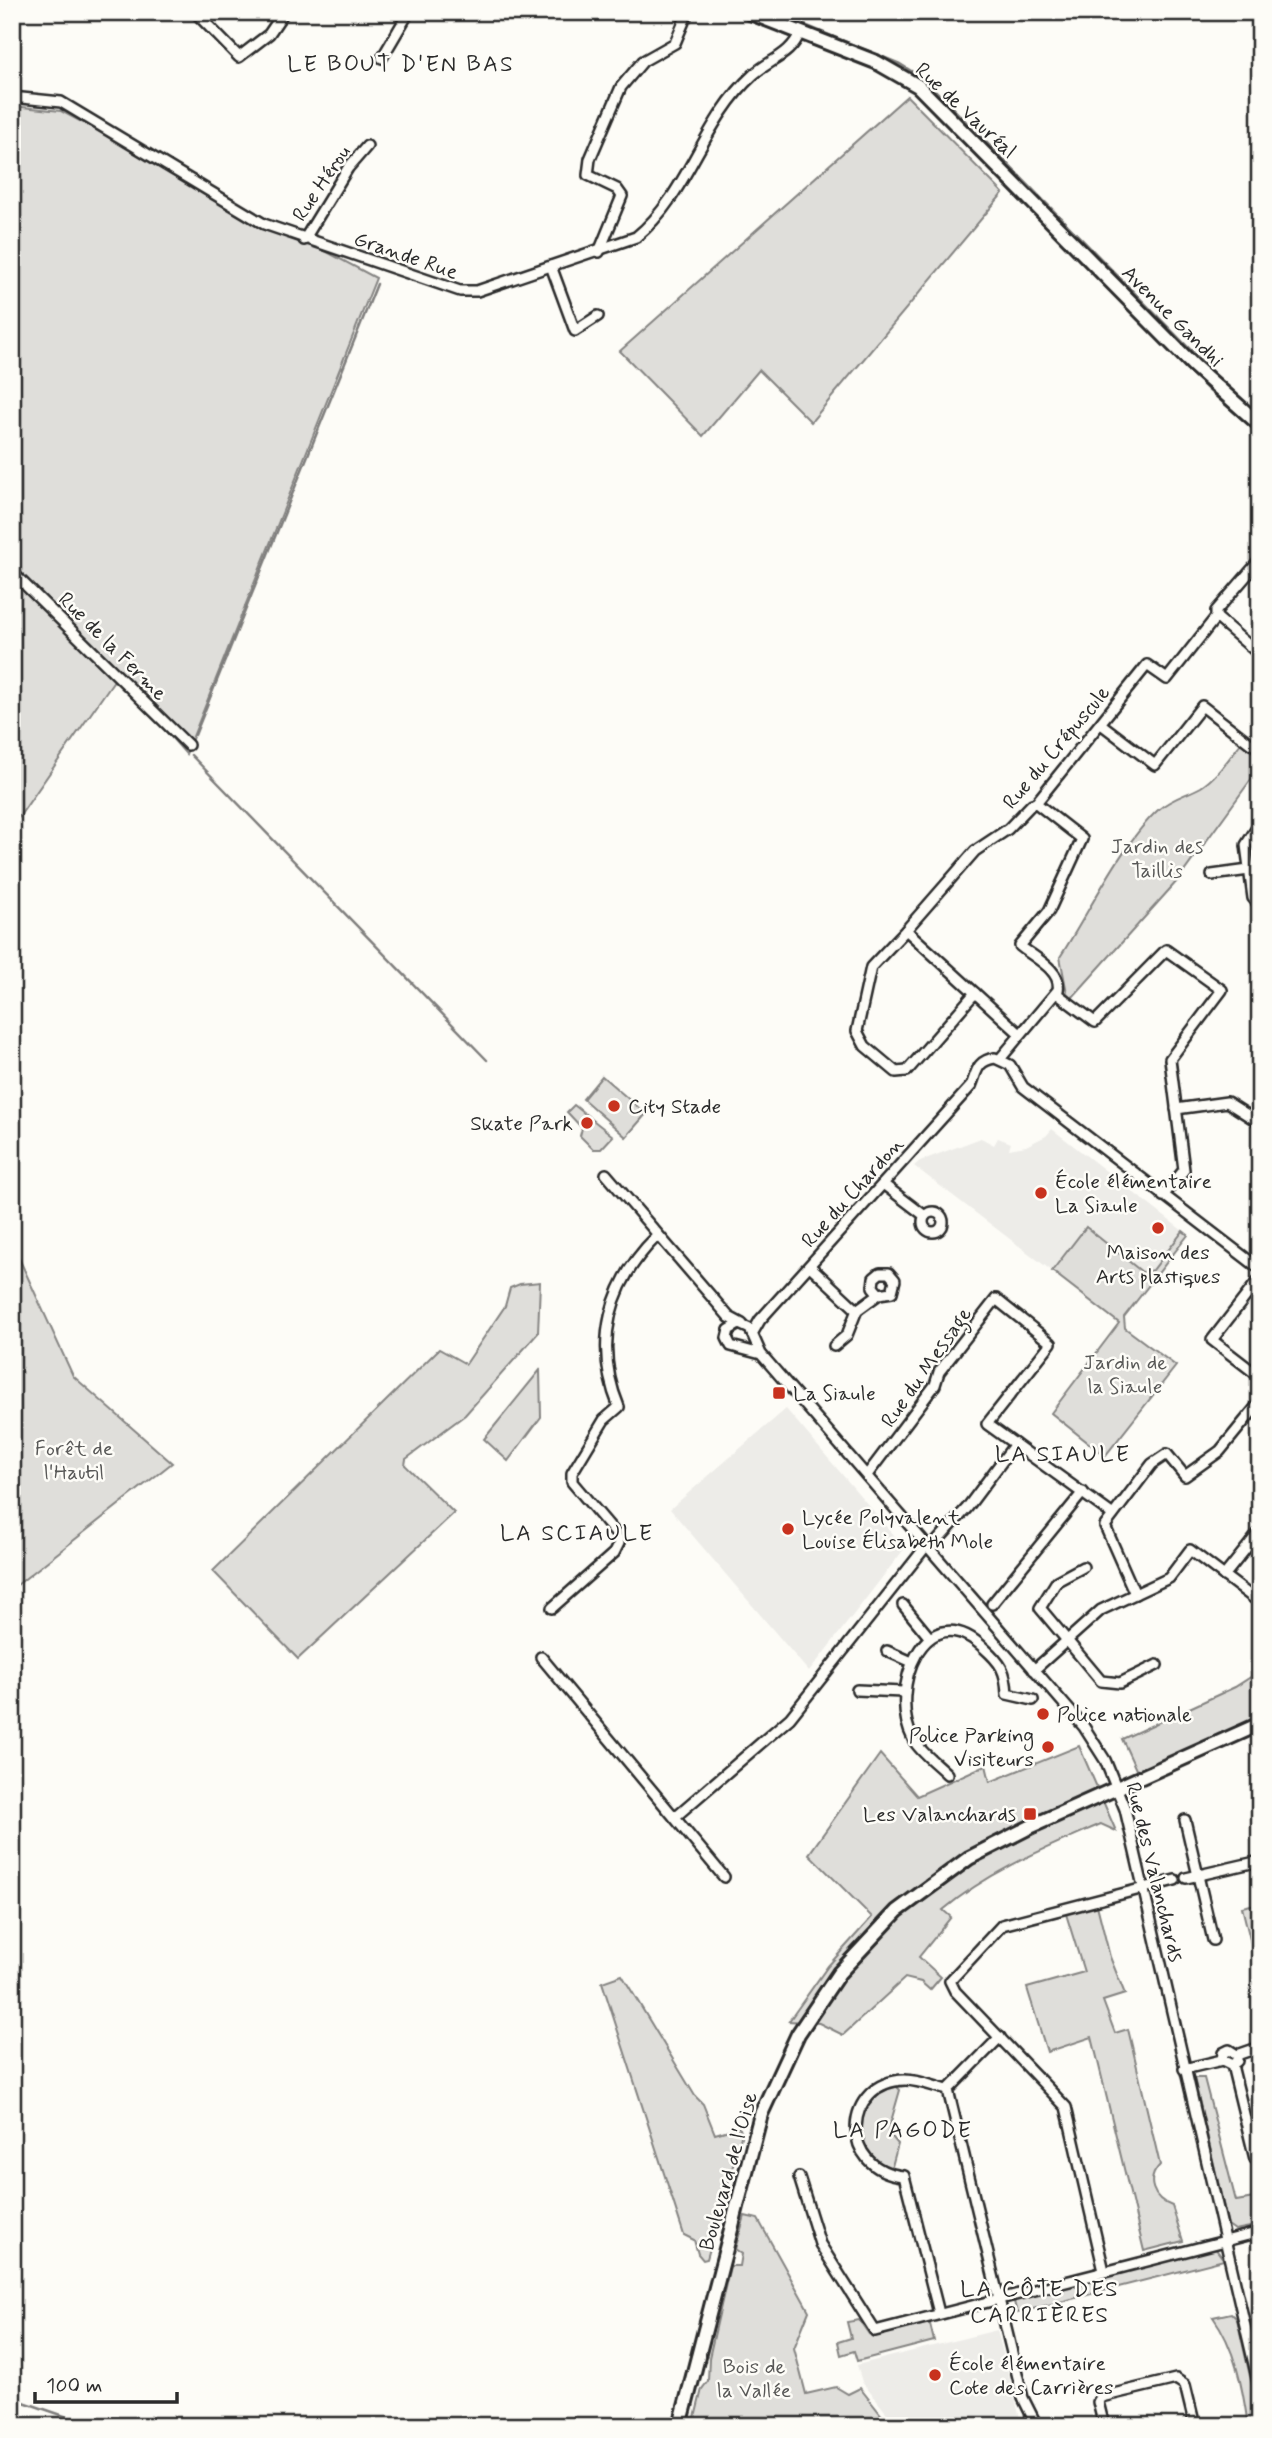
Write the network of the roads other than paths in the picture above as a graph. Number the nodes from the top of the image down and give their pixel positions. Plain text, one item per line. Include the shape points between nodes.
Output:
1 (195, 12) edge
2 (285, 12) edge
3 (409, 12) edge
4 (688, 12) edge
5 (748, 12) edge
6 (800, 32) junction
7 (382, 58) dead end
8 (12, 97) edge
9 (367, 146) dead end
10 (304, 240) junction
11 (599, 252) junction
12 (1091, 261) joint
13 (551, 266) junction
14 (598, 316) dead end
15 (1260, 425) edge
16 (1260, 560) edge
17 (12, 572) edge
18 (1216, 617) junction
19 (1260, 655) edge
20 (1101, 724) junction
21 (188, 745) dead end
22 (1260, 747) edge
23 (1036, 803) junction
24 (1260, 823) edge
25 (1249, 870) junction
26 (1212, 875) dead end
27 (1260, 906) edge
28 (906, 930) junction
29 (975, 993) junction
30 (1056, 993) junction
31 (1020, 1034) junction
32 (1000, 1059) junction
33 (1176, 1110) junction
34 (1260, 1123) edge
35 (606, 1174) dead end
36 (883, 1184) junction
37 (1163, 1196) junction
38 (925, 1216) dead end
39 (657, 1236) junction
40 (810, 1266) junction
41 (1260, 1269) edge
42 (1260, 1278) edge
43 (879, 1294) dead end
44 (857, 1310) junction
45 (729, 1317) junction
46 (760, 1320) junction
47 (744, 1325) junction
48 (731, 1328) junction
49 (752, 1336) junction
50 (834, 1346) dead end
51 (742, 1349) junction
52 (761, 1354) junction
53 (1260, 1377) edge
54 (1260, 1402) edge
55 (1015, 1444) junction
56 (867, 1475) junction
57 (1083, 1492) junction
58 (1113, 1515) junction
59 (1260, 1531) edge
60 (929, 1547) junction
61 (1083, 1567) dead end
62 (1224, 1576) junction
63 (1135, 1594) junction
64 (1260, 1603) edge
65 (992, 1604) dead end
66 (902, 1605) dead end
67 (552, 1608) dead end
68 (930, 1638) junction
69 (1067, 1641) junction
70 (887, 1651) dead end
71 (541, 1657) dead end
72 (912, 1662) junction
73 (1157, 1665) dead end
74 (1034, 1670) junction
75 (857, 1690) dead end
76 (902, 1692) junction
77 (1033, 1700) dead end
78 (1260, 1724) edge
79 (947, 1774) dead end
80 (1118, 1788) junction
81 (675, 1817) junction
82 (1185, 1820) dead end
83 (1260, 1861) edge
84 (1198, 1875) junction
85 (724, 1877) dead end
86 (1186, 1878) dead end
87 (1175, 1880) dead end
88 (1143, 1888) junction
89 (1213, 1940) dead end
90 (1000, 2037) junction
91 (1260, 2047) edge
92 (1237, 2055) junction
93 (1223, 2060) junction
94 (1232, 2065) junction
95 (1184, 2069) junction
96 (948, 2090) junction
97 (1255, 2159) dead end
98 (799, 2177) dead end
99 (1260, 2232) edge
100 (1225, 2241) junction
101 (1104, 2271) junction
102 (999, 2298) junction
103 (939, 2314) junction
104 (1260, 2390) edge
105 (680, 2426) edge
106 (1037, 2426) edge
107 (1104, 2426) edge
108 (1195, 2426) edge

1 - 2 street via 239,57 269,34
3 - 7 street
4 - 11 street via 675,43 643,61 621,87 590,159 588,175 622,195
5 - 6 main road, Rue de Vauréal
6 - 11 street, Grande Rue via 790,49 753,75 718,116 676,191 649,226 636,237
6 - 12 main road, Rue de Vauréal via 889,68 918,86
8 - 10 street, Grande Rue via 61,102 264,224
9 - 10 street, Rue Hérou via 348,168
10 - 13 street, Grande Rue via 460,291 477,292
11 - 13 street, Grande Rue
12 - 15 main road, Avenue Gandhi via 1210,382
13 - 14 street via 575,331
16 - 18 street via 1216,611
17 - 21 street, Rue de la Ferme
18 - 19 street
18 - 20 street, Rue du Crépuscule via 1167,679 1147,664
20 - 22 street via 1155,765 1202,706
20 - 23 street, Rue du Crépuscule
23 - 28 street, Rue du Crépuscule via 975,851
23 - 30 street via 1082,839 1049,911 1020,946 1054,972 1060,986
24 - 25 street via 1246,845
25 - 26 street
25 - 27 street via 1253,898
28 - 29 street
28 - 29 street, Rue du Crépuscule via 871,967 857,1031 865,1046 896,1072 907,1071
29 - 31 street
30 - 31 street
30 - 33 street via 1095,1022 1166,950 1222,990 1172,1052
31 - 32 street
32 - 36 street, Rue du Chardon via 982,1062 976,1068 971,1086
32 - 37 street via 1010,1065 1023,1087
33 - 34 street via 1227,1102
33 - 37 street via 1184,1170
35 - 39 street
36 - 38 street
36 - 40 street, Rue du Chardon
37 - 41 street
39 - 45 street
39 - 67 street via 625,1276 607,1323 607,1367 619,1407 604,1420 572,1473 572,1482 619,1543 614,1553
40 - 44 street
40 - 46 street, Rue du Chardon
42 - 53 street via 1212,1340
43 - 44 street
44 - 50 street via 847,1335
45 - 47 street
45 - 48 street
46 - 47 street, Rue du Chardon
46 - 49 street, Rue du Chardon
47 - 48 street
47 - 49 street
48 - 51 street via 729,1344
49 - 51 street via 750,1345
49 - 52 street, Rue des Valanchards
51 - 52 street
52 - 56 street, Rue des Valanchards
54 - 58 street via 1220,1451 1185,1476 1167,1454 1152,1464
55 - 56 street, Rue du Message via 987,1424 1051,1343 996,1299
55 - 57 street
55 - 60 street via 967,1507
56 - 60 street, Rue des Valanchards
57 - 58 street
57 - 65 street
58 - 63 street via 1105,1526
59 - 62 street
60 - 74 street, Rue des Valanchards
60 - 81 street via 790,1718
61 - 69 street via 1057,1580 1040,1608
62 - 63 street via 1190,1550 1169,1578
62 - 64 street
63 - 69 street via 1101,1610
66 - 68 street
68 - 72 street
68 - 77 street via 945,1629 960,1630 975,1639 1000,1663 1007,1693
69 - 73 street via 1101,1681 1120,1683
69 - 74 street
70 - 72 street
71 - 81 street
72 - 76 street
74 - 80 street, Rue des Valanchards via 1095,1740
75 - 76 street
76 - 79 street via 905,1720 914,1741
78 - 80 main road, Boulevard de l'Oise
80 - 88 street, Rue des Valanchards
80 - 105 main road, Boulevard de l'Oise via 1000,1841 945,1874 884,1923 823,1995 781,2067 757,2127
81 - 85 street
82 - 84 street
83 - 84 street
84 - 86 street
84 - 89 street
87 - 88 street
88 - 90 street via 998,1928 950,1983
88 - 95 street, Rue des Valanchards
90 - 96 street
90 - 101 street via 1068,2110
91 - 92 street
92 - 93 street via 1229,2050 1223,2053
92 - 94 street
93 - 94 street
93 - 95 street
94 - 97 street
95 - 100 street, Rue des Valanchards
96 - 102 street
96 - 103 street via 909,2080 884,2086 864,2102 856,2127 860,2148 873,2166 904,2176
98 - 103 street via 820,2244 875,2331
99 - 100 street
100 - 101 street
100 - 104 street, Rue des Valanchards
101 - 102 street
102 - 103 street
102 - 106 street via 1023,2398
107 - 108 street via 1098,2402 1103,2396 1176,2379 1185,2385

